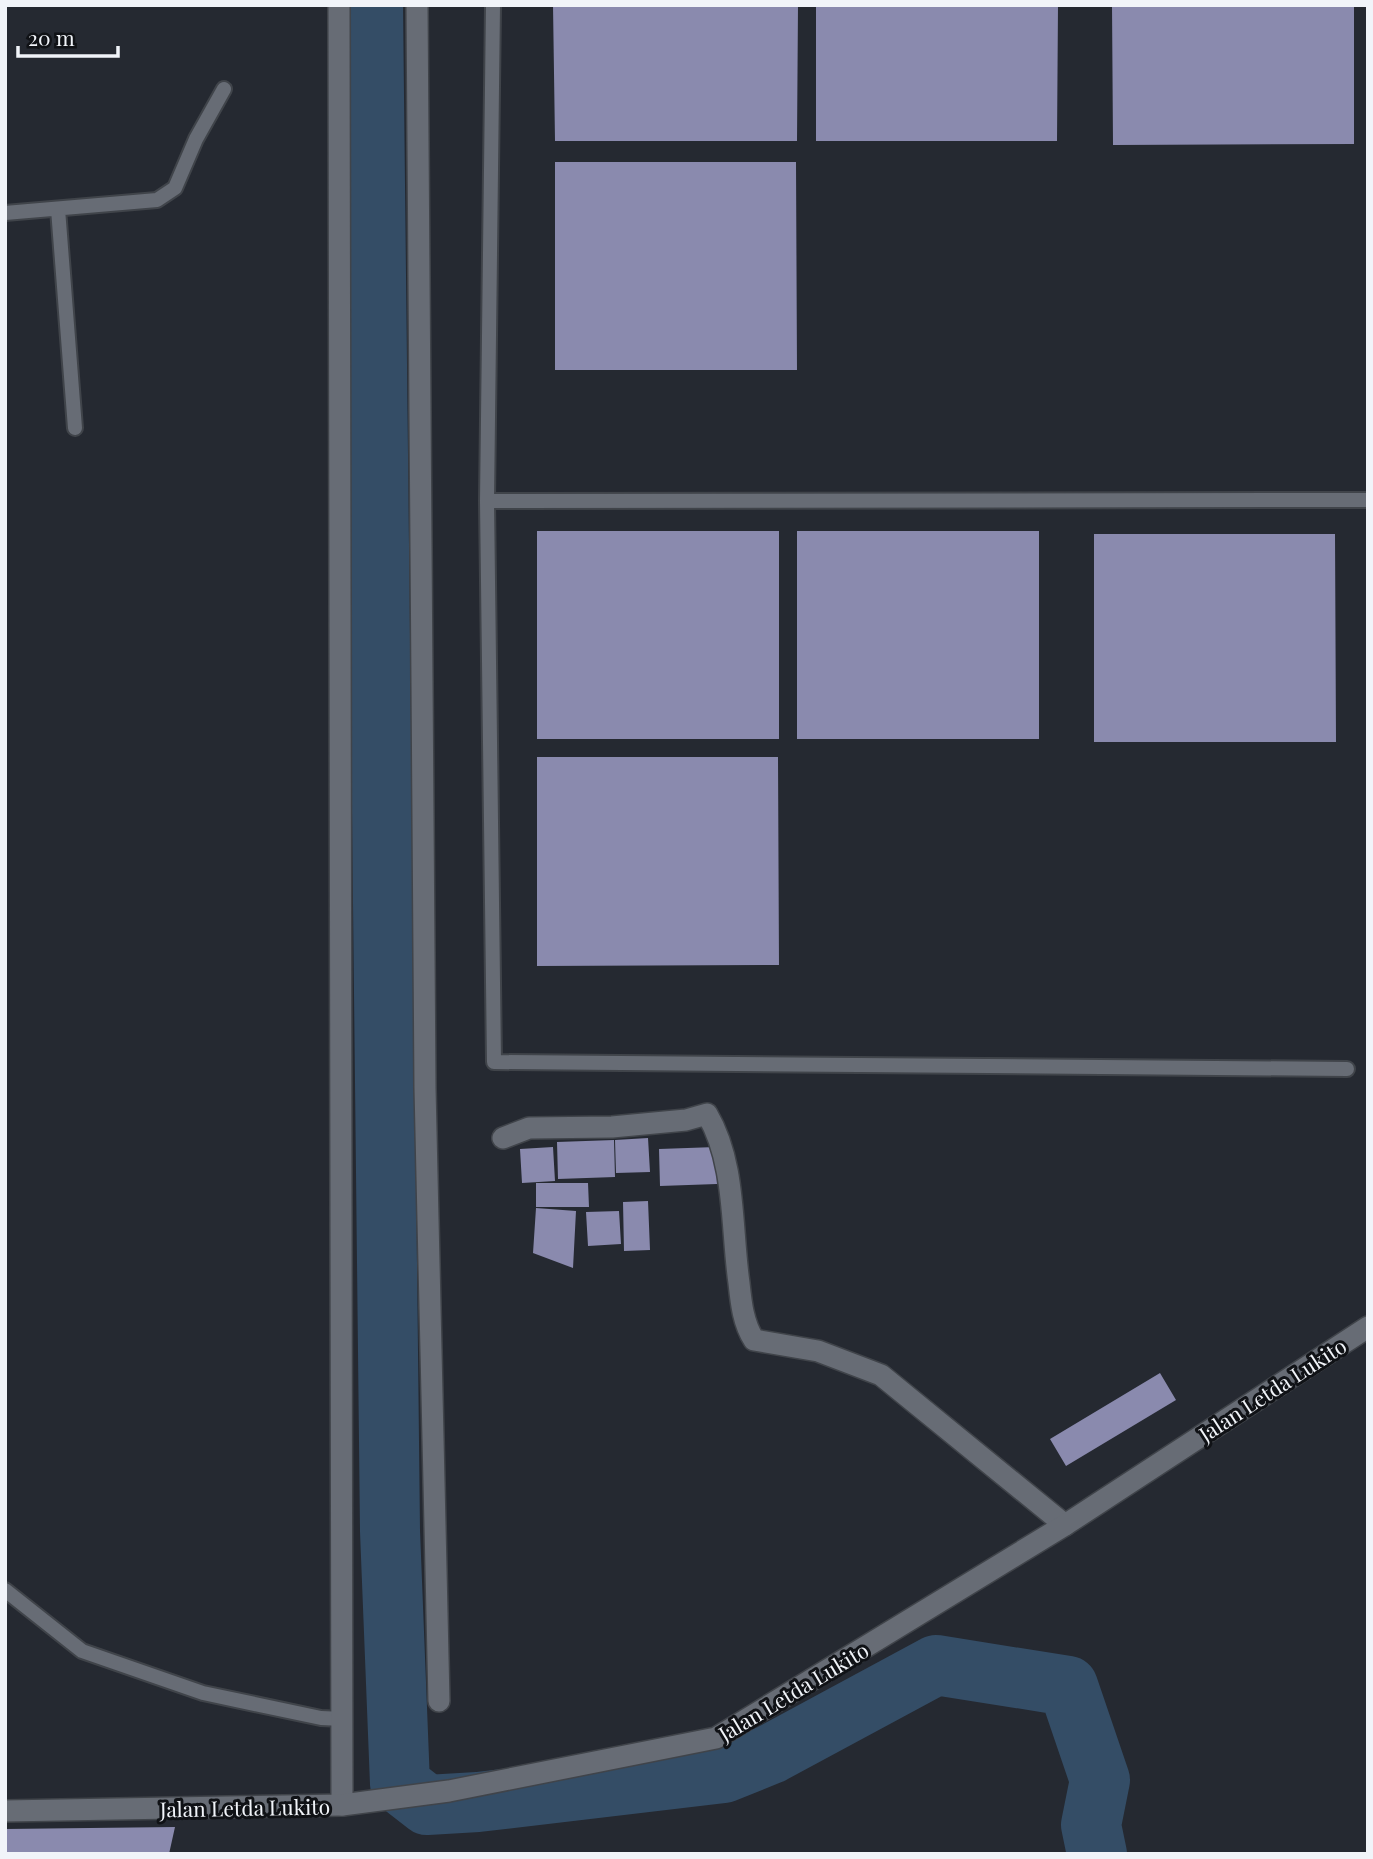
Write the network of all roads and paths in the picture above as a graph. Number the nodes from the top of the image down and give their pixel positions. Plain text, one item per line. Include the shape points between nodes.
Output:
1 (339, 5) edge
2 (417, 5) edge
3 (493, 5) edge
4 (224, 89) dead end
5 (58, 209) junction
6 (5, 213) edge
7 (75, 428) dead end
8 (1368, 500) edge
9 (487, 501) junction
10 (1347, 1069) dead end
11 (503, 1139) dead end
12 (1368, 1327) edge
13 (1065, 1525) junction
14 (5, 1590) edge
15 (439, 1701) dead end
16 (343, 1718) junction
17 (342, 1805) junction
18 (5, 1811) edge

1 - 16 street
2 - 15 street via 425,1102
3 - 9 lane
4 - 5 lane via 175,188 157,200
5 - 6 lane
5 - 7 lane
8 - 9 lane
9 - 10 lane via 494,1062
11 - 13 street via 529,1128 612,1127 707,1114 719,1134 744,1313 754,1340 818,1351 881,1375
12 - 13 street, Jalan Letda Lukito
13 - 17 street, Jalan Letda Lukito via 716,1738 430,1793
14 - 16 lane via 82,1651 204,1693 321,1718
16 - 17 street
17 - 18 street, Jalan Letda Lukito

